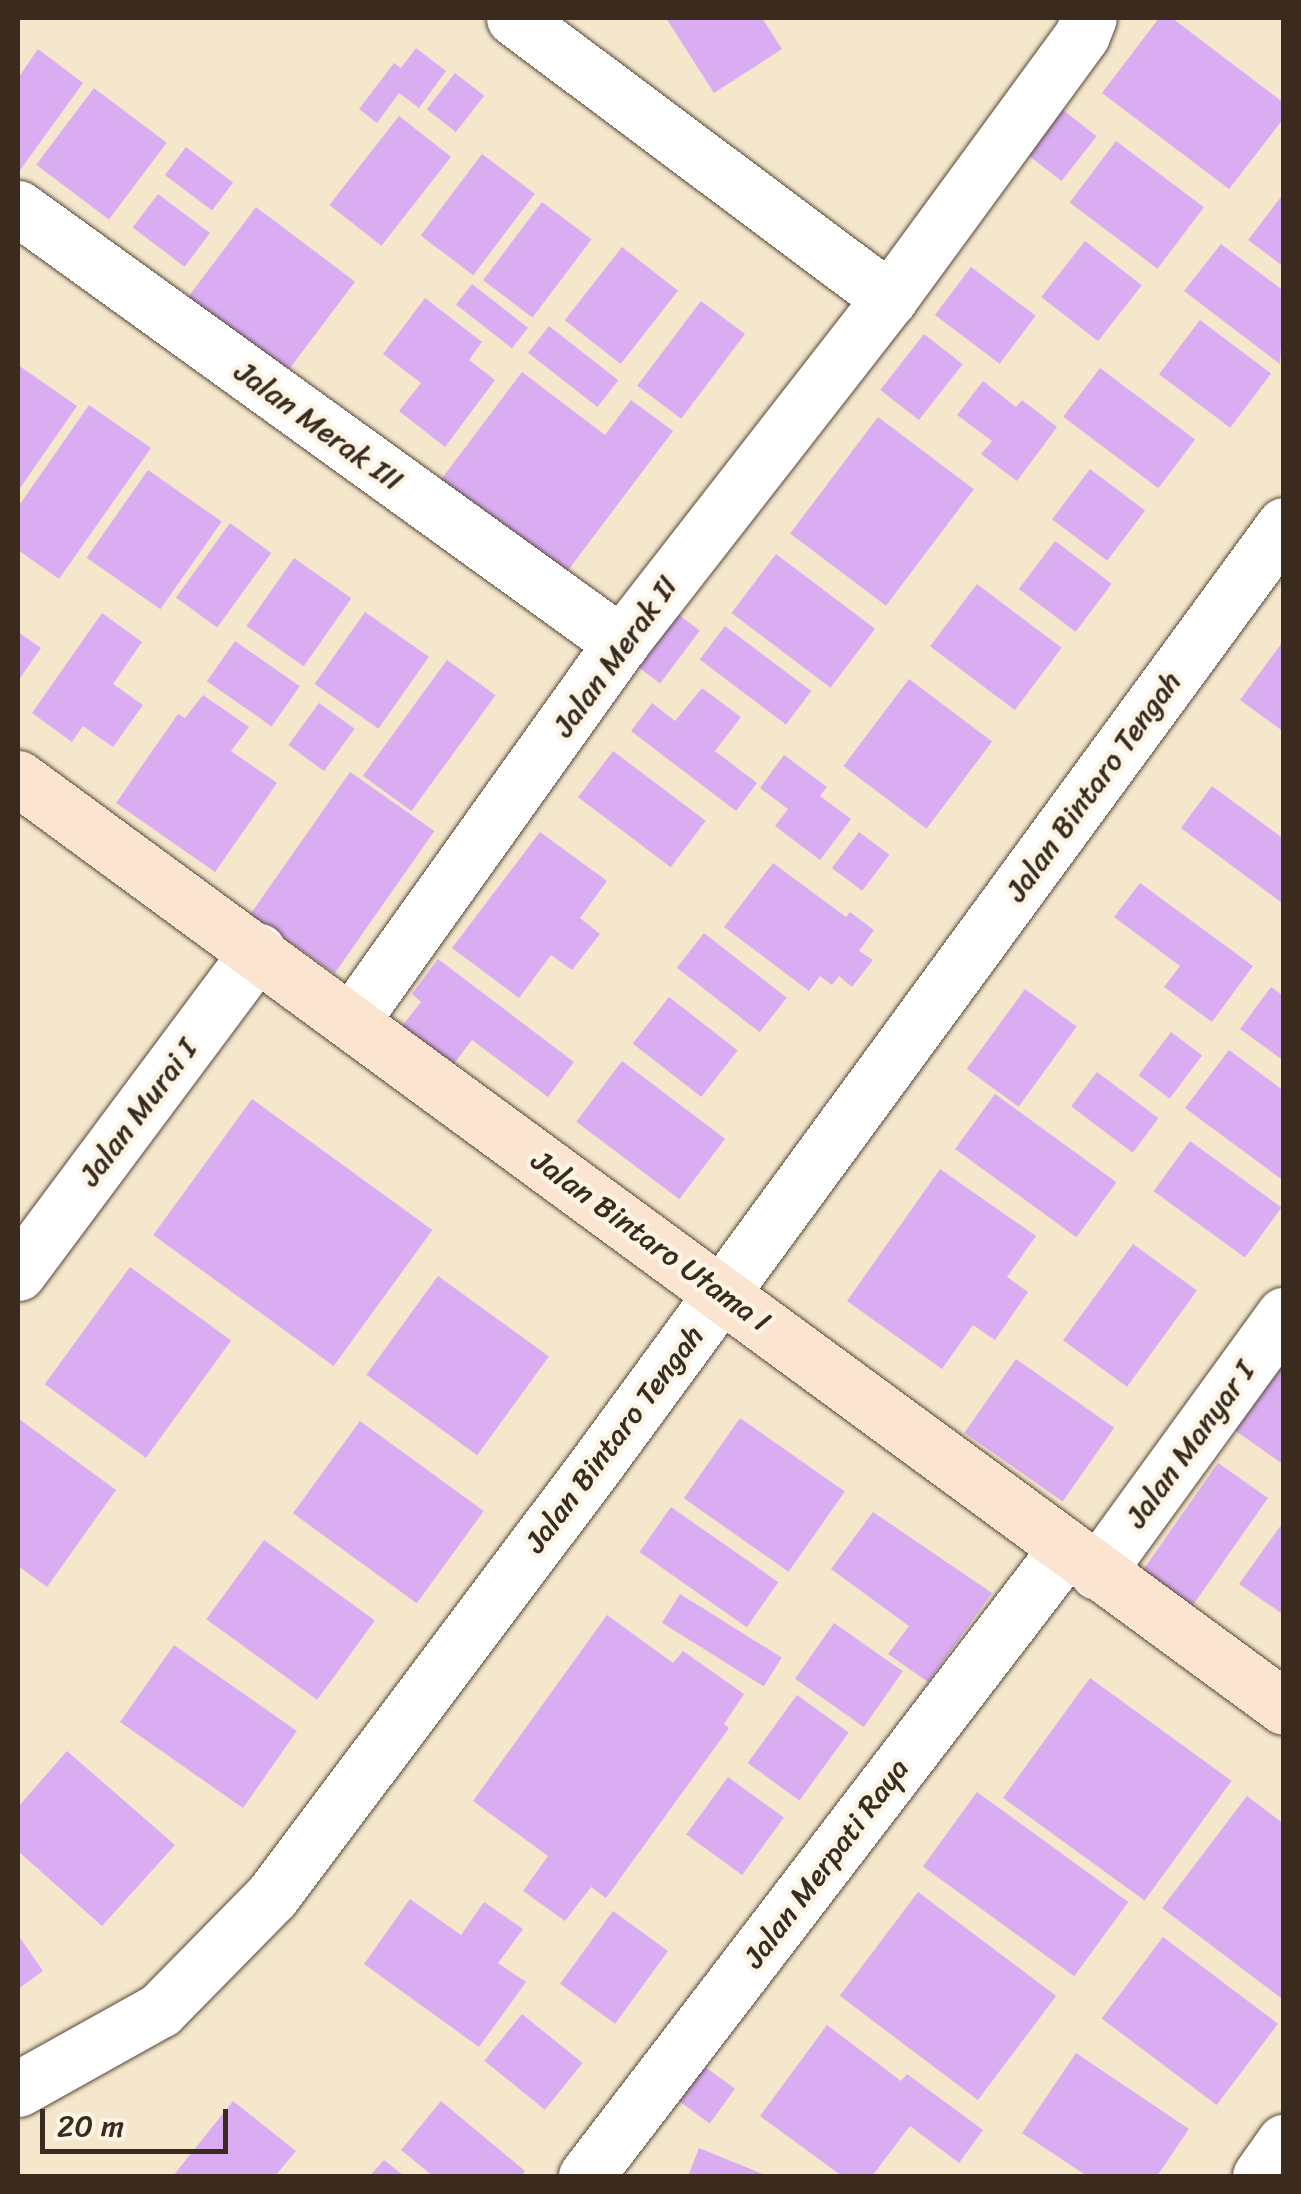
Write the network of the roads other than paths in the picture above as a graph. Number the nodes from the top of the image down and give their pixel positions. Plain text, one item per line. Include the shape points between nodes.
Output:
1 (514, 18) edge
2 (1089, 18) edge
3 (18, 208) edge
4 (889, 300) junction
5 (1284, 525) edge
6 (621, 644) junction
7 (18, 778) edge
8 (258, 951) junction
9 (352, 1020) junction
10 (18, 1272) edge
11 (723, 1293) junction
12 (1284, 1315) edge
13 (1081, 1560) junction
14 (1284, 1707) edge
15 (18, 2089) edge
16 (1284, 2142) edge
17 (586, 2176) edge
18 (1260, 2176) edge

1 - 4 street
2 - 4 street, Jalan Merak II
3 - 6 street, Jalan Merak III
4 - 6 street, Jalan Merak II
5 - 11 street, Jalan Bintaro Tengah
6 - 9 street, Jalan Merak II
7 - 8 main road, Jalan Bintaro Utama I
8 - 9 main road, Jalan Bintaro Utama I
8 - 10 street, Jalan Murai I
9 - 11 main road, Jalan Bintaro Utama I
11 - 13 main road, Jalan Bintaro Utama I
11 - 15 street, Jalan Bintaro Tengah via 272,1896 160,2010
12 - 13 street, Jalan Manyar I
13 - 14 main road, Jalan Bintaro Utama I
13 - 17 street, Jalan Merpati Raya
16 - 18 street

